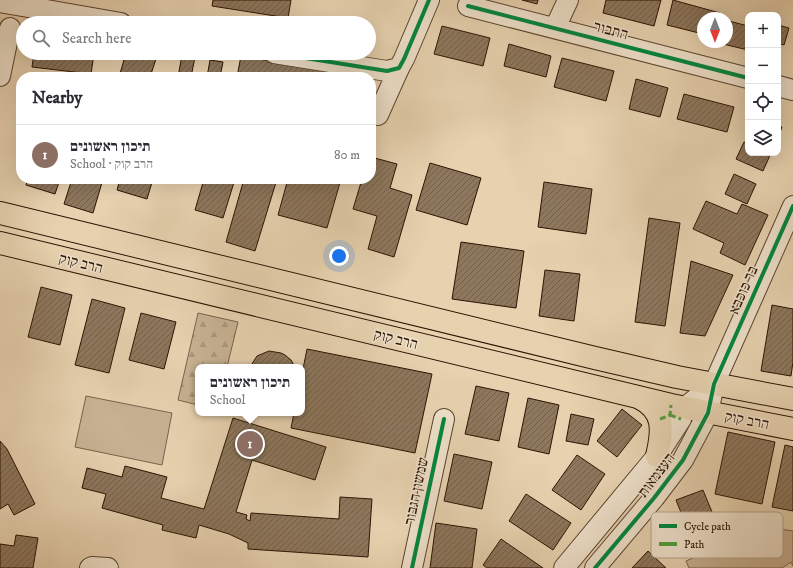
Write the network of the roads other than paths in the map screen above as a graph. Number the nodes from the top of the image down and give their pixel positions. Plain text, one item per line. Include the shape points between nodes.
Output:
1 (429, 0) edge
2 (568, 0) edge
3 (0, 1) edge
4 (468, 6) dead end
5 (82, 16) edge
6 (10, 28) dead end
7 (555, 28) junction
8 (318, 60) edge
9 (399, 68) junction
10 (0, 76) edge
11 (745, 77) edge
12 (781, 87) edge
13 (793, 90) edge
14 (378, 115) dead end
15 (793, 206) edge
16 (0, 213) edge
17 (0, 243) edge
18 (714, 384) junction
19 (640, 398) junction
20 (793, 399) edge
21 (684, 408) junction
22 (708, 413) junction
23 (444, 420) dead end
24 (793, 429) edge
25 (657, 456) junction
26 (412, 568) edge
27 (564, 568) edge
28 (596, 568) edge

1 - 9 street
2 - 7 street
3 - 5 street
4 - 7 street, התבור
6 - 10 street
7 - 11 street, התבור
8 - 9 street via 387,71
9 - 14 street
12 - 13 street
15 - 18 street, בר כוכבא
16 - 18 main road, הרב קוק via 587,356
17 - 19 main road, הרב קוק
18 - 20 main road, הרב קוק
18 - 21 street, העצמאות
18 - 22 street, העצמאות
19 - 21 main road, הרב קוק
19 - 25 main road via 654,408 660,419 661,434
21 - 22 main road, הרב קוק
21 - 25 street, העצמאות via 681,419
22 - 24 main road, הרב קוק
22 - 28 street, העצמאות via 683,460
23 - 26 street, שמשון הגבור
25 - 27 street, העצמאות

